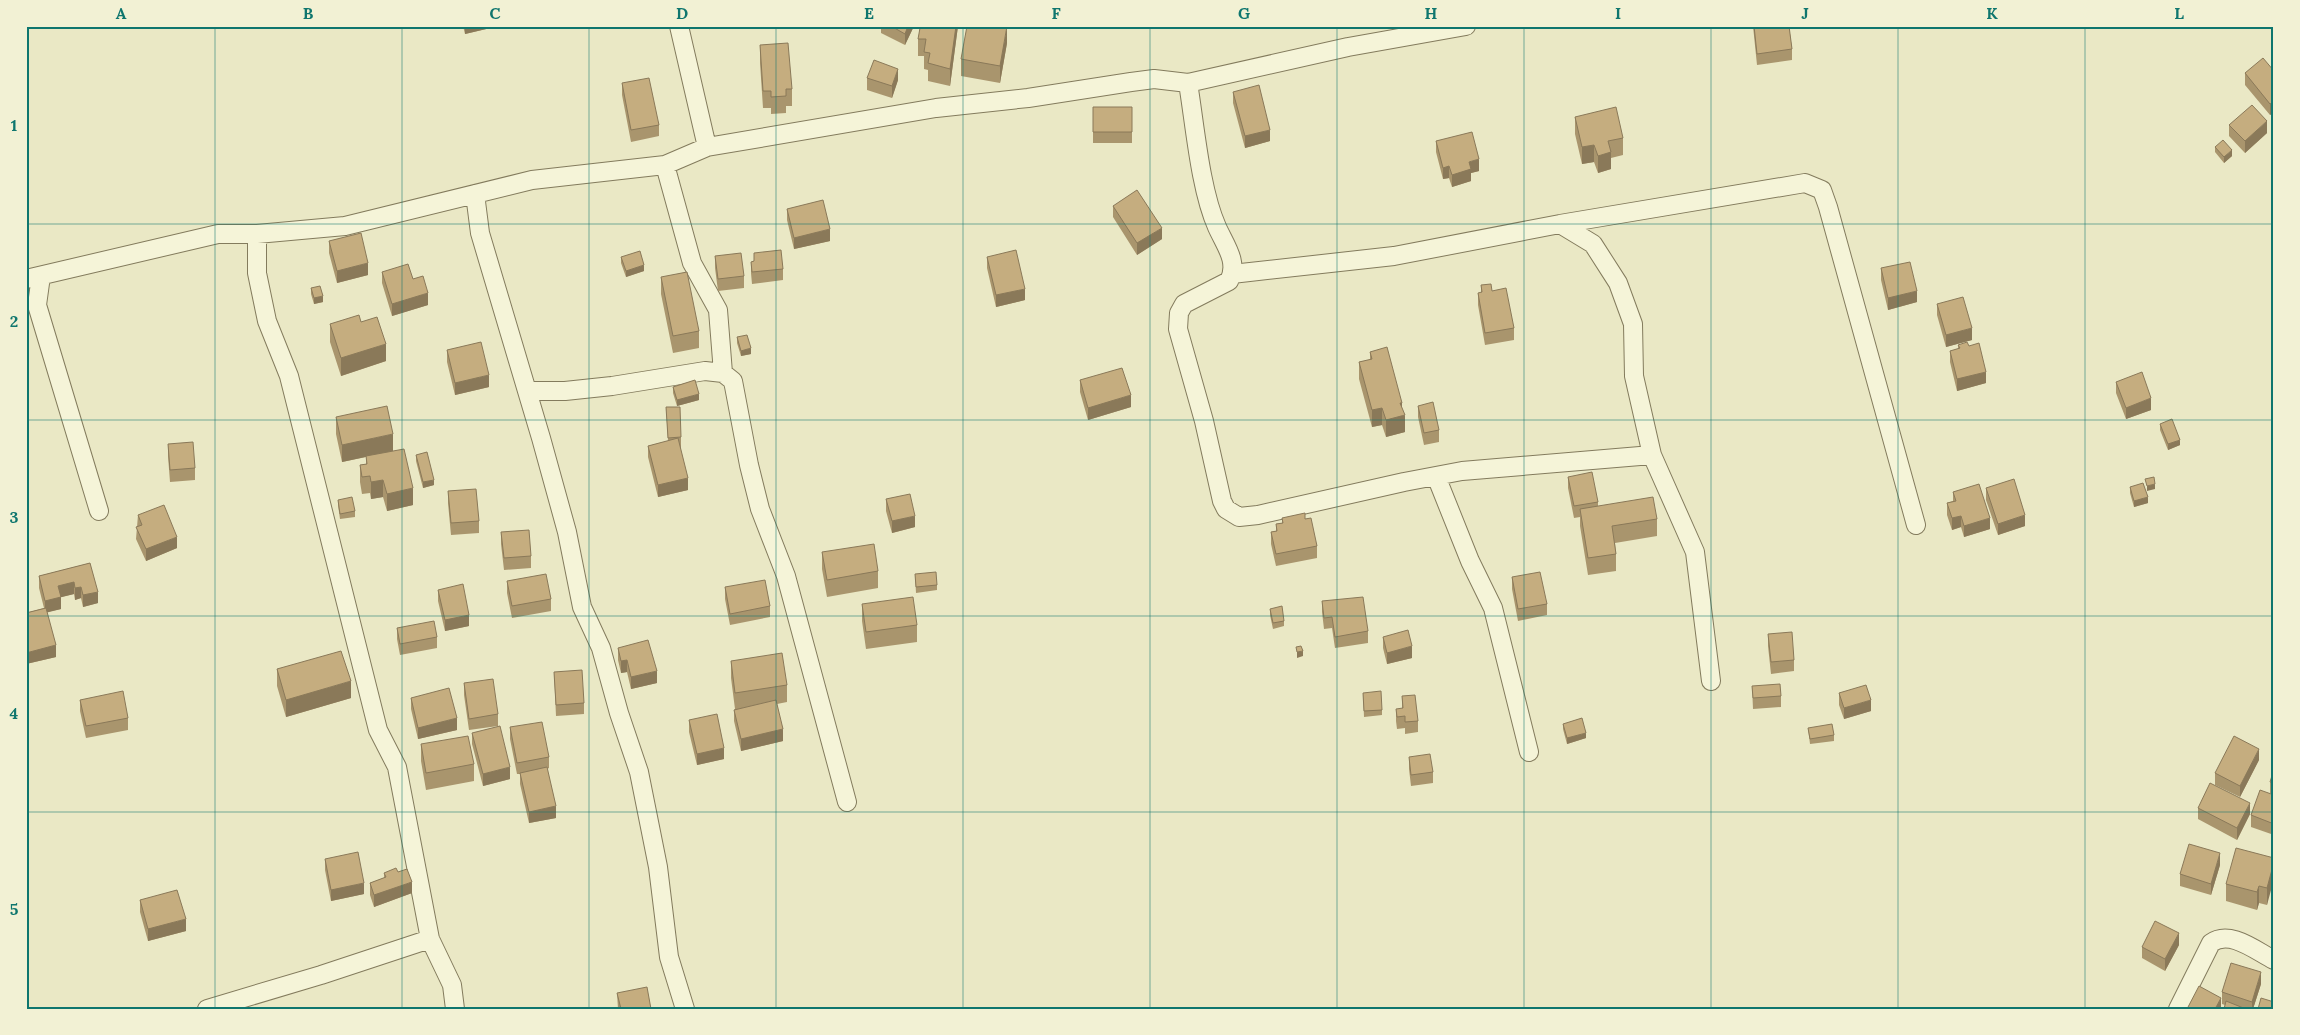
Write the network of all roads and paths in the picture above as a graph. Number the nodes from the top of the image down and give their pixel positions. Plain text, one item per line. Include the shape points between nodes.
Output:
1 (679, 26) edge
2 (1466, 26) edge
3 (1426, 30) edge
4 (1188, 83) junction
5 (707, 147) junction
6 (665, 165) junction
7 (475, 194) junction
8 (1560, 224) junction
9 (257, 234) junction
10 (1232, 274) junction
11 (34, 278) edge
12 (723, 373) junction
13 (527, 391) junction
14 (1652, 455) junction
15 (1436, 476) junction
16 (99, 511) dead end
17 (1916, 525) dead end
18 (1711, 681) dead end
19 (1530, 752) dead end
20 (846, 802) dead end
21 (430, 939) junction
22 (2274, 960) edge
23 (212, 1008) edge
24 (455, 1009) edge
25 (685, 1009) edge
26 (2178, 1009) edge

1 - 5 street
2 - 3 street
3 - 4 street
4 - 5 street via 1154,79 1130,82 936,108
4 - 10 street via 1207,193 1216,225 1231,255
5 - 6 street
6 - 7 street via 532,180
6 - 12 street via 692,263 718,310
7 - 9 street via 345,226
7 - 13 street via 480,233
8 - 10 street via 1394,256
8 - 14 street via 1592,244 1618,283 1633,324 1634,376
8 - 17 street via 1805,183 1822,190
9 - 11 street via 218,234
9 - 21 street via 257,273 267,321 290,376 378,730 397,767
10 - 15 street via 1228,281 1184,304 1179,313 1178,329 1226,509 1239,517 1258,515
11 - 16 street via 37,305
12 - 13 street via 705,371 602,387
12 - 20 street via 733,381 760,509 786,576
13 - 25 street via 567,532 582,607 601,648 639,772 658,867 669,957
14 - 15 street
14 - 18 street via 1695,552
15 - 19 street via 1493,608
21 - 23 street
21 - 24 street via 452,986
22 - 26 street via 2231,938 2216,939 2211,942

